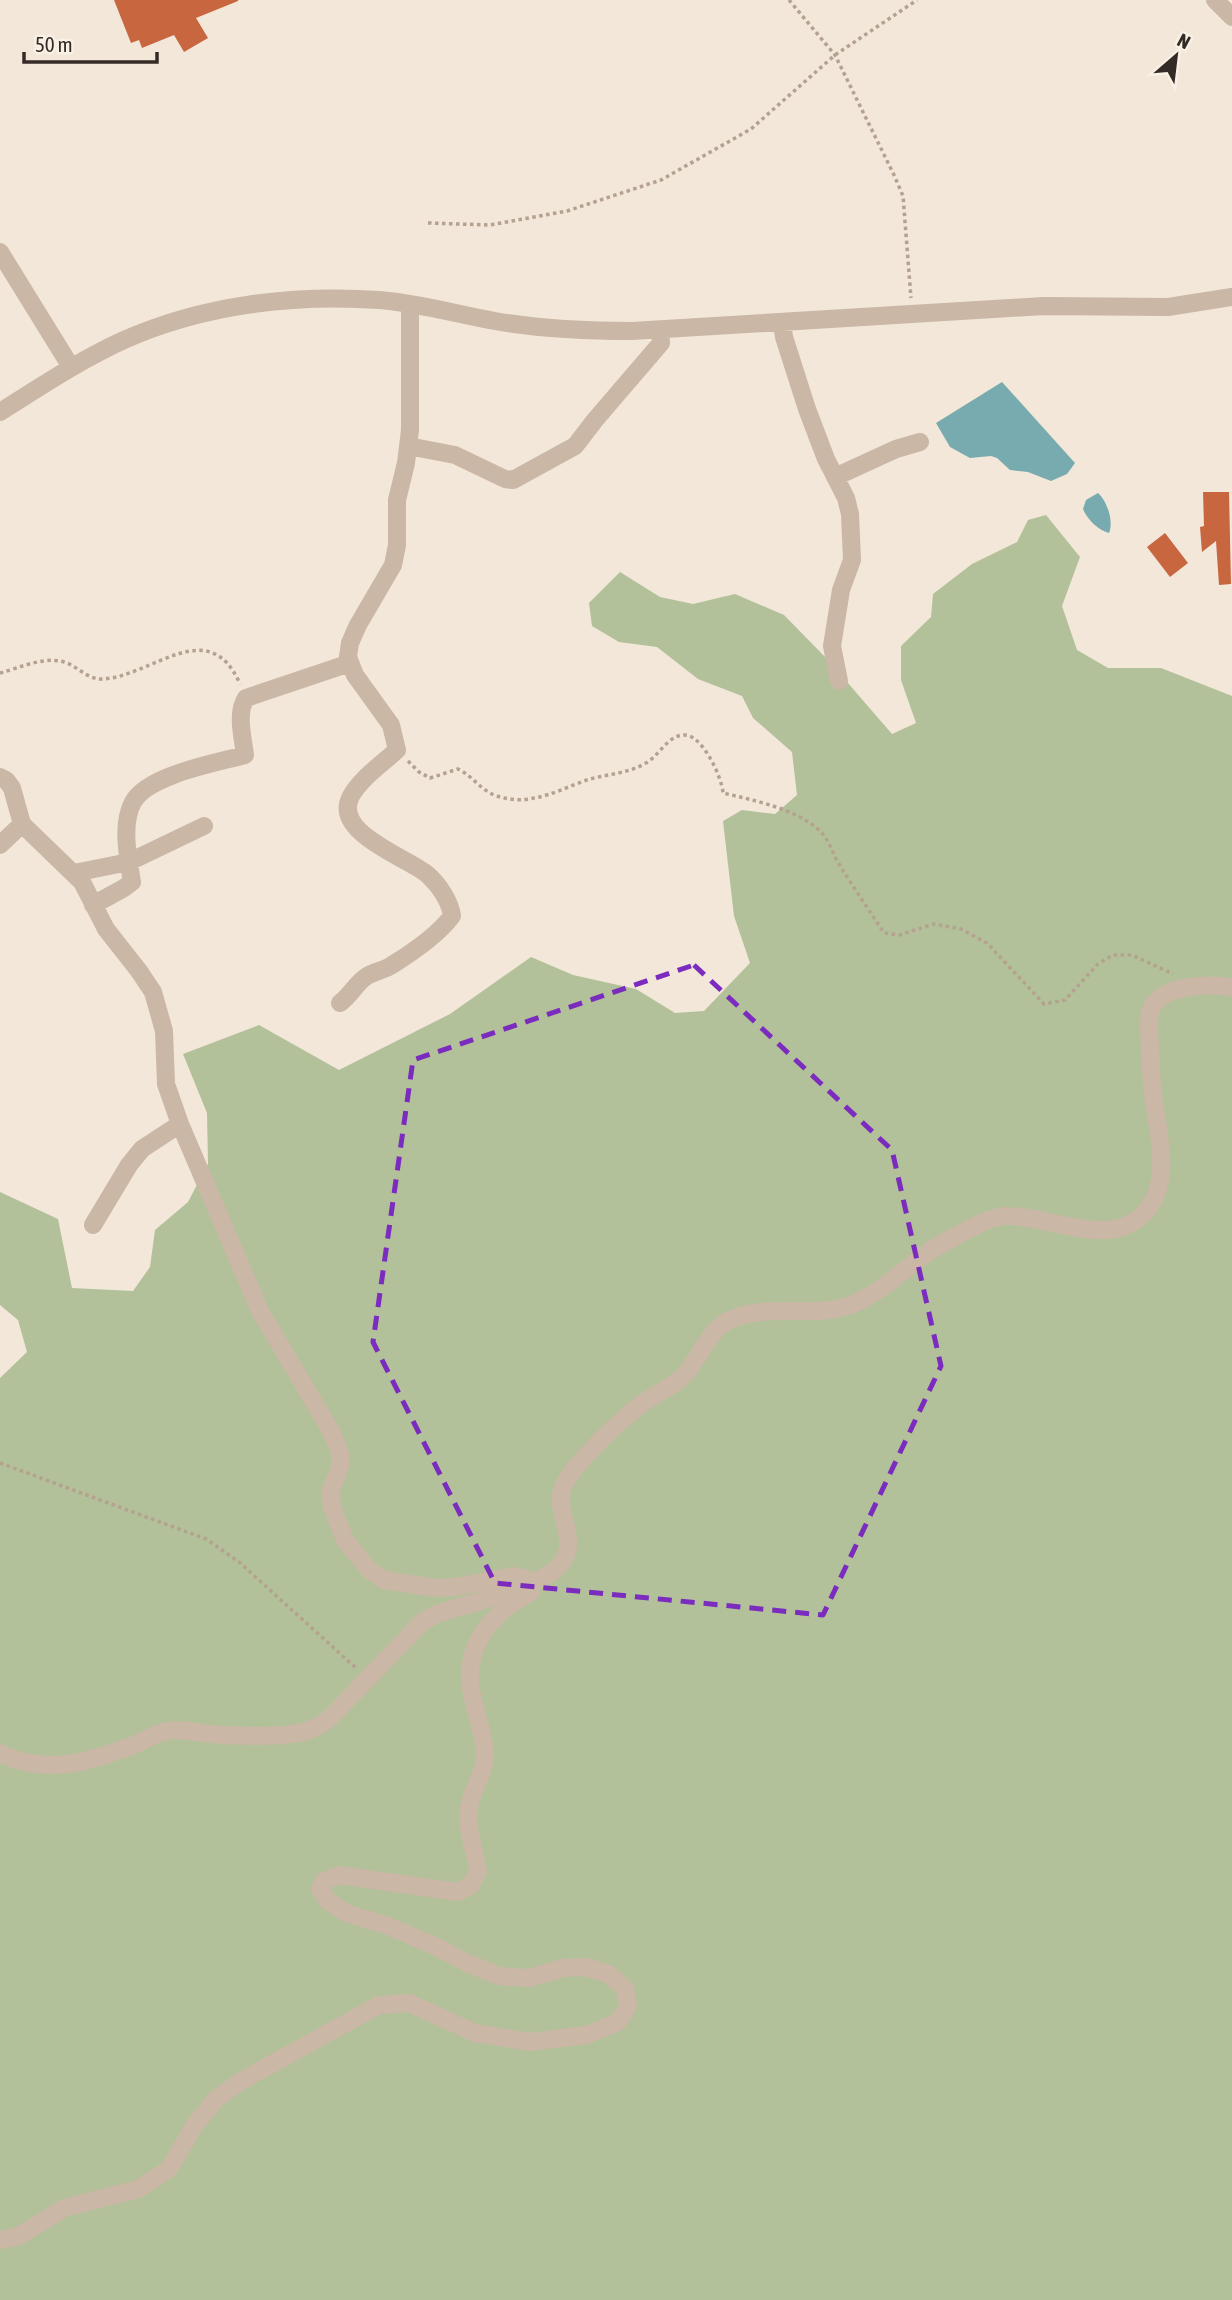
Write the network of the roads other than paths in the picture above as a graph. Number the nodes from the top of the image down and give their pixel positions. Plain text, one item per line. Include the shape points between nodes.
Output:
1 (1215, 0) edge
2 (1232, 17) edge
3 (0, 251) edge
4 (1232, 297) edge
5 (410, 305) junction
6 (782, 322) junction
7 (660, 330) junction
8 (71, 367) junction
9 (0, 412) edge
10 (920, 442) dead end
11 (408, 446) junction
12 (835, 477) junction
13 (350, 663) junction
14 (839, 681) dead end
15 (0, 777) edge
16 (22, 824) junction
17 (204, 826) dead end
18 (0, 845) edge
19 (129, 862) junction
20 (74, 873) junction
21 (93, 905) junction
22 (1232, 987) edge
23 (340, 1003) dead end
24 (180, 1124) junction
25 (93, 1225) dead end
26 (536, 1582) junction
27 (0, 1753) edge
28 (0, 2240) edge

1 - 2 street
3 - 8 street
4 - 6 street via 1168,307 1044,306
5 - 7 street via 575,331
5 - 8 street via 330,299 211,311 123,340
5 - 11 street
6 - 7 street
6 - 12 street via 807,410
7 - 11 street via 661,344 575,446 513,480 455,455
8 - 9 street
10 - 12 street
11 - 13 street via 397,500 393,565 350,643
12 - 14 street via 850,514 853,550 832,646
13 - 19 street via 246,698 241,719 245,755 201,766 140,791 128,823
13 - 23 street via 391,725 397,750 351,795 347,805 351,818 370,840 426,873 451,907 452,916 391,966 367,976
15 - 16 street via 12,788
16 - 18 street
16 - 20 street
17 - 19 street
19 - 20 street
19 - 21 street via 132,881
20 - 21 street
21 - 24 street via 153,992 164,1031 166,1084
22 - 26 street via 1198,986 1163,995 1151,1008 1152,1089 1161,1170 1157,1194 1136,1221 1094,1231 1006,1216 987,1220 930,1251 850,1305 749,1314 727,1321 685,1374 615,1424 573,1472 563,1488 561,1503 569,1537 567,1553 559,1566
24 - 25 street via 142,1150 129,1165
24 - 26 street via 260,1311 340,1453 340,1468 330,1492 345,1540 369,1570 384,1580 436,1588 513,1576
26 - 27 street via 422,1622 330,1718 304,1732 163,1732 107,1754 38,1767
26 - 28 street via 533,1592 491,1620 476,1642 470,1667 485,1756 469,1806 467,1829 478,1871 471,1885 458,1892 339,1875 324,1881 320,1889 346,1913 386,1925 500,1976 529,1978 585,1967 609,1974 625,1989 628,2006 618,2022 587,2035 530,2042 475,2033 409,2003 379,2005 216,2099 169,2169 138,2189 64,2208 19,2236

